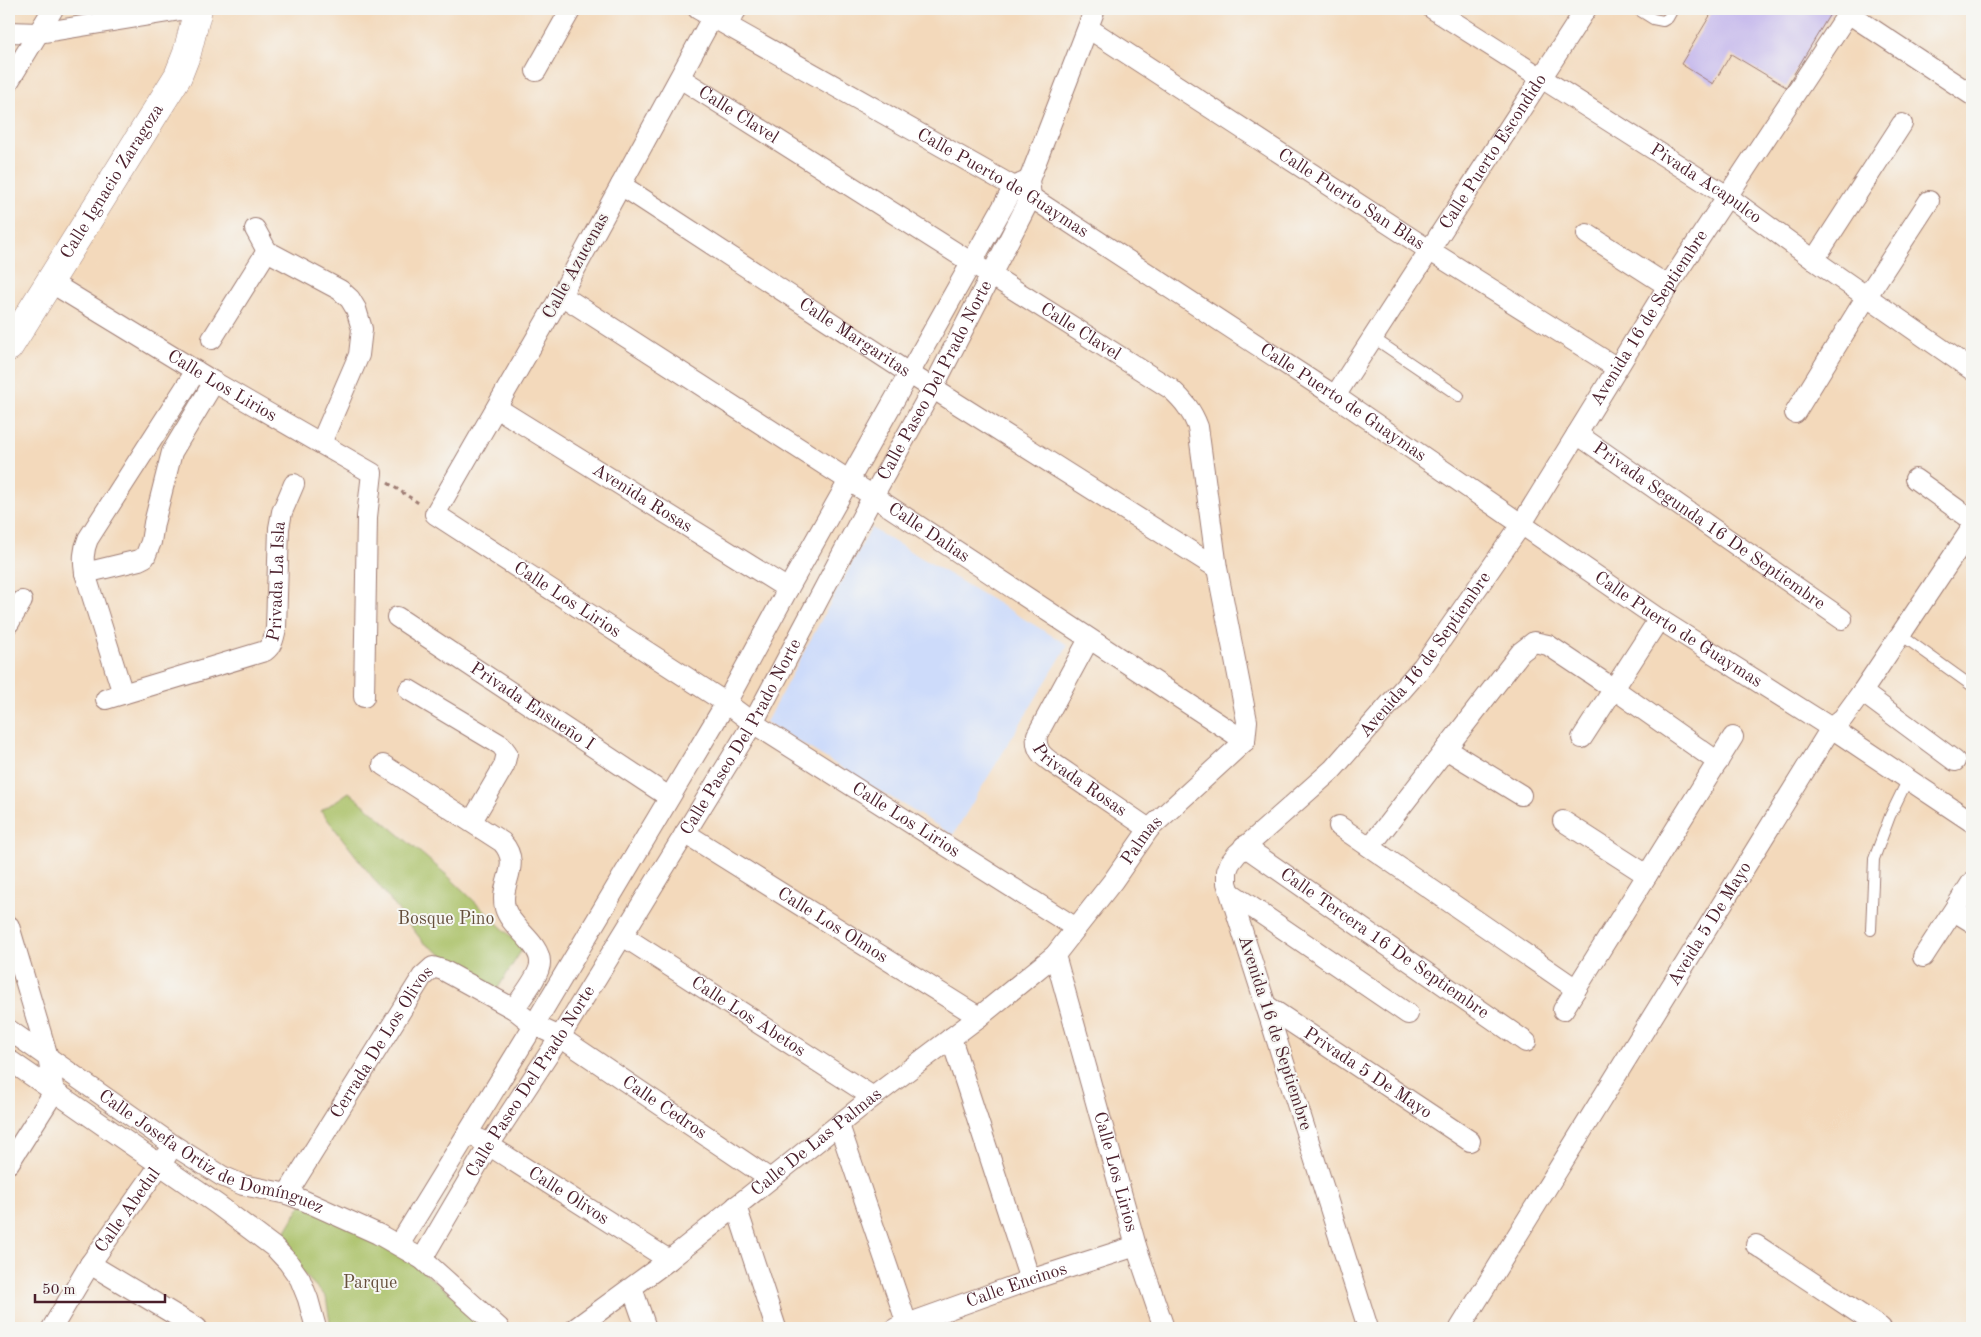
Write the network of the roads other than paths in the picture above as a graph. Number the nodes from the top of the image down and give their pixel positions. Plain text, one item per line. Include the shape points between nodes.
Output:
1 (53, 9) edge
2 (187, 9) edge
3 (198, 9) edge
4 (571, 9) edge
5 (1095, 9) edge
6 (1433, 9) edge
7 (1586, 9) edge
8 (1637, 9) edge
9 (1673, 9) edge
10 (1850, 11) edge
11 (719, 15) edge
12 (1088, 28) junction
13 (9, 32) edge
14 (39, 33) junction
15 (536, 71) dead end
16 (1540, 77) junction
17 (680, 78) junction
18 (9, 81) edge
19 (1972, 95) edge
20 (1902, 124) dead end
21 (621, 185) junction
22 (1024, 188) junction
23 (1727, 196) junction
24 (1929, 201) dead end
25 (255, 229) dead end
26 (1588, 234) dead end
27 (1429, 250) junction
28 (267, 251) junction
29 (1814, 260) junction
30 (972, 264) junction
31 (991, 276) junction
32 (50, 282) junction
33 (1668, 286) junction
34 (561, 295) junction
35 (1867, 296) junction
36 (1372, 337) junction
37 (212, 339) dead end
38 (9, 347) edge
39 (1617, 368) junction
40 (1972, 370) edge
41 (196, 371) junction
42 (910, 374) junction
43 (214, 382) junction
44 (933, 388) junction
45 (1335, 396) junction
46 (1459, 396) dead end
47 (497, 408) junction
48 (1795, 413) dead end
49 (158, 430) junction
50 (1577, 434) junction
51 (178, 441) junction
52 (321, 443) junction
53 (1916, 480) dead end
54 (849, 481) junction
55 (294, 484) dead end
56 (873, 496) junction
57 (435, 514) joint
58 (1972, 520) edge
59 (1521, 525) junction
60 (1972, 528) edge
61 (1217, 568) junction
62 (85, 573) junction
63 (788, 589) junction
64 (22, 601) dead end
65 (397, 617) dead end
66 (1659, 619) junction
67 (1842, 619) dead end
68 (9, 623) edge
69 (1901, 635) junction
70 (1089, 639) junction
71 (1972, 686) edge
72 (1614, 689) junction
73 (409, 690) dead end
74 (1862, 692) junction
75 (364, 697) dead end
76 (726, 703) junction
77 (753, 723) junction
78 (1831, 728) junction
79 (1582, 738) dead end
80 (1733, 738) dead end
81 (1245, 741) junction
82 (1446, 749) junction
83 (1955, 761) dead end
84 (1718, 762) junction
85 (383, 765) dead end
86 (1908, 779) junction
87 (1521, 795) dead end
88 (669, 797) junction
89 (472, 821) junction
90 (1563, 821) dead end
91 (1972, 822) edge
92 (1339, 826) dead end
93 (1149, 829) junction
94 (685, 833) junction
95 (1244, 846) junction
96 (1370, 847) junction
97 (1647, 876) junction
98 (1972, 882) edge
99 (1231, 893) junction
100 (1954, 910) junction
101 (1972, 922) edge
102 (9, 926) edge
103 (1076, 928) junction
104 (1870, 930) dead end
105 (622, 936) junction
106 (1055, 955) junction
107 (1923, 957) dead end
108 (1576, 989) junction
109 (1266, 1006) junction
110 (514, 1009) junction
111 (1563, 1010) dead end
112 (1408, 1014) dead end
113 (979, 1017) junction
114 (534, 1025) junction
115 (9, 1030) edge
116 (560, 1037) junction
117 (951, 1038) junction
118 (1526, 1042) dead end
119 (48, 1057) junction
120 (9, 1060) edge
121 (54, 1092) junction
122 (873, 1097) junction
123 (839, 1124) junction
124 (467, 1133) junction
125 (1470, 1141) dead end
126 (173, 1145) junction
127 (489, 1145) junction
128 (9, 1164) edge
129 (160, 1166) junction
130 (770, 1179) junction
131 (286, 1194) junction
132 (736, 1206) junction
133 (399, 1245) junction
134 (1136, 1246) junction
135 (1756, 1246) dead end
136 (422, 1259) junction
137 (669, 1260) junction
138 (90, 1264) junction
139 (1030, 1280) junction
140 (632, 1288) junction
141 (902, 1326) edge
142 (52, 1328) edge
143 (197, 1328) edge
144 (316, 1328) edge
145 (499, 1328) edge
146 (576, 1328) edge
147 (646, 1328) edge
148 (776, 1328) edge
149 (1164, 1328) edge
150 (1368, 1328) edge
151 (1460, 1328) edge
152 (1881, 1328) edge

1 - 14 street
2 - 14 street
3 - 32 street, Calle Ignacio Zaragoza via 178,76
4 - 15 street
5 - 12 street
6 - 16 street, Pivada Acapulco
7 - 16 street, Calle Puerto Escondido
8 - 9 lane via 1663,21
10 - 19 street
10 - 23 street, Avenida 16 de Septiembre
11 - 17 street, Calle Azucenas
11 - 22 street, Calle Puerto de Guaymas
12 - 22 street
12 - 27 street, Calle Puerto San Blas
13 - 14 street
14 - 18 street
16 - 23 street, Pivada Acapulco
16 - 27 street, Calle Puerto Escondido
17 - 21 street, Calle Azucenas
17 - 30 street, Calle Clavel
20 - 29 street
21 - 34 street, Calle Azucenas
21 - 42 street, Calle Margaritas
22 - 30 street, Calle Paseo Del Prado Norte
22 - 31 street, Calle Paseo Del Prado Norte
22 - 45 street, Calle Puerto de Guaymas
23 - 29 street, Pivada Acapulco
23 - 33 street, Avenida 16 de Septiembre
24 - 35 street
25 - 28 street
26 - 33 street
27 - 36 street, Calle Puerto Escondido
27 - 39 street, Calle Puerto San Blas
28 - 37 street
28 - 52 street via 340,290 356,309 362,328 359,355
29 - 35 street, Pivada Acapulco
30 - 31 street, Calle Clavel
30 - 42 street, Calle Paseo Del Prado Norte
31 - 44 street, Calle Paseo Del Prado Norte
31 - 61 street, Calle Clavel via 1170,389 1193,413 1198,427
32 - 38 street, Calle Ignacio Zaragoza
32 - 41 street, Calle Los Lirios
33 - 39 street, Avenida 16 de Septiembre
34 - 47 street, Calle Azucenas
34 - 54 street, Calle Dalias
35 - 40 street, Pivada Acapulco
35 - 48 street
36 - 45 street, Calle Puerto Escondido
36 - 46 lane
39 - 50 street, Avenida 16 de Septiembre
41 - 43 street, Calle Los Lirios
41 - 49 street, Privada La Isla
42 - 44 street, Calle Margaritas
42 - 54 street, Calle Paseo Del Prado Norte
43 - 51 street
43 - 52 street, Calle Los Lirios
44 - 56 street, Calle Paseo Del Prado Norte
44 - 61 street, Calle Margaritas
45 - 59 street, Calle Puerto de Guaymas
47 - 57 street, Calle Azucenas
47 - 63 street, Avenida Rosas
49 - 51 street
49 - 62 street, Privada La Isla via 88,539 83,554
50 - 59 street, Avenida 16 de Septiembre
50 - 67 street, Privada Segunda 16 De Septiembre
51 - 62 street via 166,470 152,542 145,557
52 - 75 street, Calle Los Lirios via 372,473 367,517
53 - 58 street
54 - 56 street, Calle Dalias
54 - 63 street, Calle Paseo Del Prado Norte
55 - 62 street, Privada La Isla via 279,528 276,628 273,643 265,651 114,696
56 - 70 street, Calle Dalias
56 - 77 street, Calle Paseo Del Prado Norte
57 - 76 street, Calle Los Lirios
59 - 66 street, Calle Puerto de Guaymas
59 - 95 street, Avenida 16 de Septiembre via 1423,666 1394,700 1334,769
60 - 69 street, Aveida 5 De Mayo
61 - 81 street, Calle Clavel via 1247,721
63 - 76 street, Calle Paseo Del Prado Norte
64 - 68 street
65 - 88 street, Privada Ensueño I
66 - 72 street
66 - 78 street, Calle Puerto de Guaymas
69 - 71 lane
69 - 74 street, Aveida 5 De Mayo
70 - 81 street, Calle Dalias
70 - 93 street, Privada Rosas via 1037,735 1037,749 1047,760
72 - 79 street
72 - 82 street via 1548,645 1534,642 1521,652
72 - 84 street
73 - 89 street via 501,745 507,753 504,766
74 - 78 street, Aveida 5 De Mayo
74 - 83 street
76 - 77 street, Calle Los Lirios
76 - 88 street, Calle Paseo Del Prado Norte
77 - 94 street, Calle Paseo Del Prado Norte
77 - 103 street, Calle Los Lirios
78 - 86 street, Calle Puerto de Guaymas
78 - 151 street, Aveida 5 De Mayo
80 - 84 street
81 - 93 street, Palmas
82 - 87 street
82 - 96 street
84 - 97 street
85 - 89 street
86 - 91 street, Calle Puerto de Guaymas
86 - 104 lane via 1874,859
88 - 114 street, Calle Paseo Del Prado Norte
89 - 110 street via 502,842 511,855 504,905 512,922 536,950 540,961 538,971
90 - 97 street
92 - 96 street
93 - 103 street, Palmas
94 - 105 street, Calle Paseo Del Prado Norte
94 - 113 street, Calle Los Olmos
95 - 99 street, Avenida 16 de Septiembre via 1227,871
95 - 118 street, Calle Tercera 16 De Septiembre
96 - 108 street
97 - 108 street
98 - 100 street
99 - 109 street, Avenida 16 de Septiembre
99 - 112 street
100 - 101 street
100 - 107 street
102 - 119 street
103 - 106 street, Palmas
105 - 116 street, Calle Paseo Del Prado Norte
105 - 122 street, Calle Los Abetos
106 - 113 street, Calle De Las Palmas
106 - 134 street, Calle Los Lirios
108 - 111 street
109 - 125 street, Privada 5 De Mayo
109 - 150 street, Avenida 16 de Septiembre
110 - 114 street, Cerrada De Los Olivos
110 - 131 street, Cerrada De Los Olivos via 437,967 427,970
113 - 117 street, Calle De Las Palmas
114 - 116 street, Calle Cedros
114 - 124 street, Calle Paseo Del Prado Norte
115 - 119 street, Calle Josefa Ortiz de Domínguez
116 - 127 street, Calle Paseo Del Prado Norte
116 - 130 street, Calle Cedros
117 - 122 street, Calle De Las Palmas
117 - 139 street
119 - 121 street
119 - 126 street, Calle Josefa Ortiz de Domínguez
120 - 121 street, Calle Josefa Ortiz de Domínguez
121 - 128 street
121 - 129 street, Calle Josefa Ortiz de Domínguez
122 - 123 street, Calle De Las Palmas
123 - 130 street, Calle De Las Palmas
123 - 141 street
124 - 127 street, Calle Olivos
124 - 133 street, Calle Paseo Del Prado Norte
126 - 129 street, Calle Abedul
126 - 131 street, Calle Josefa Ortiz de Domínguez via 222,1176 243,1185
127 - 136 street, Calle Paseo Del Prado Norte
127 - 137 street, Calle Olivos
129 - 138 street, Calle Abedul
129 - 144 street, Calle Josefa Ortiz de Domínguez via 275,1248 300,1279
130 - 132 street, Calle De Las Palmas
131 - 133 street, Calle Josefa Ortiz de Domínguez
132 - 137 street, Calle De Las Palmas
132 - 148 street
133 - 136 street, Calle Josefa Ortiz de Domínguez
134 - 139 street, Calle Encinos
134 - 149 street, Calle Los Lirios
135 - 152 street
136 - 145 street, Calle Josefa Ortiz de Domínguez
137 - 140 street, Calle De Las Palmas
138 - 142 street, Calle Abedul
138 - 143 street
139 - 141 street, Calle Encinos
140 - 146 street, Calle De Las Palmas
140 - 147 street

